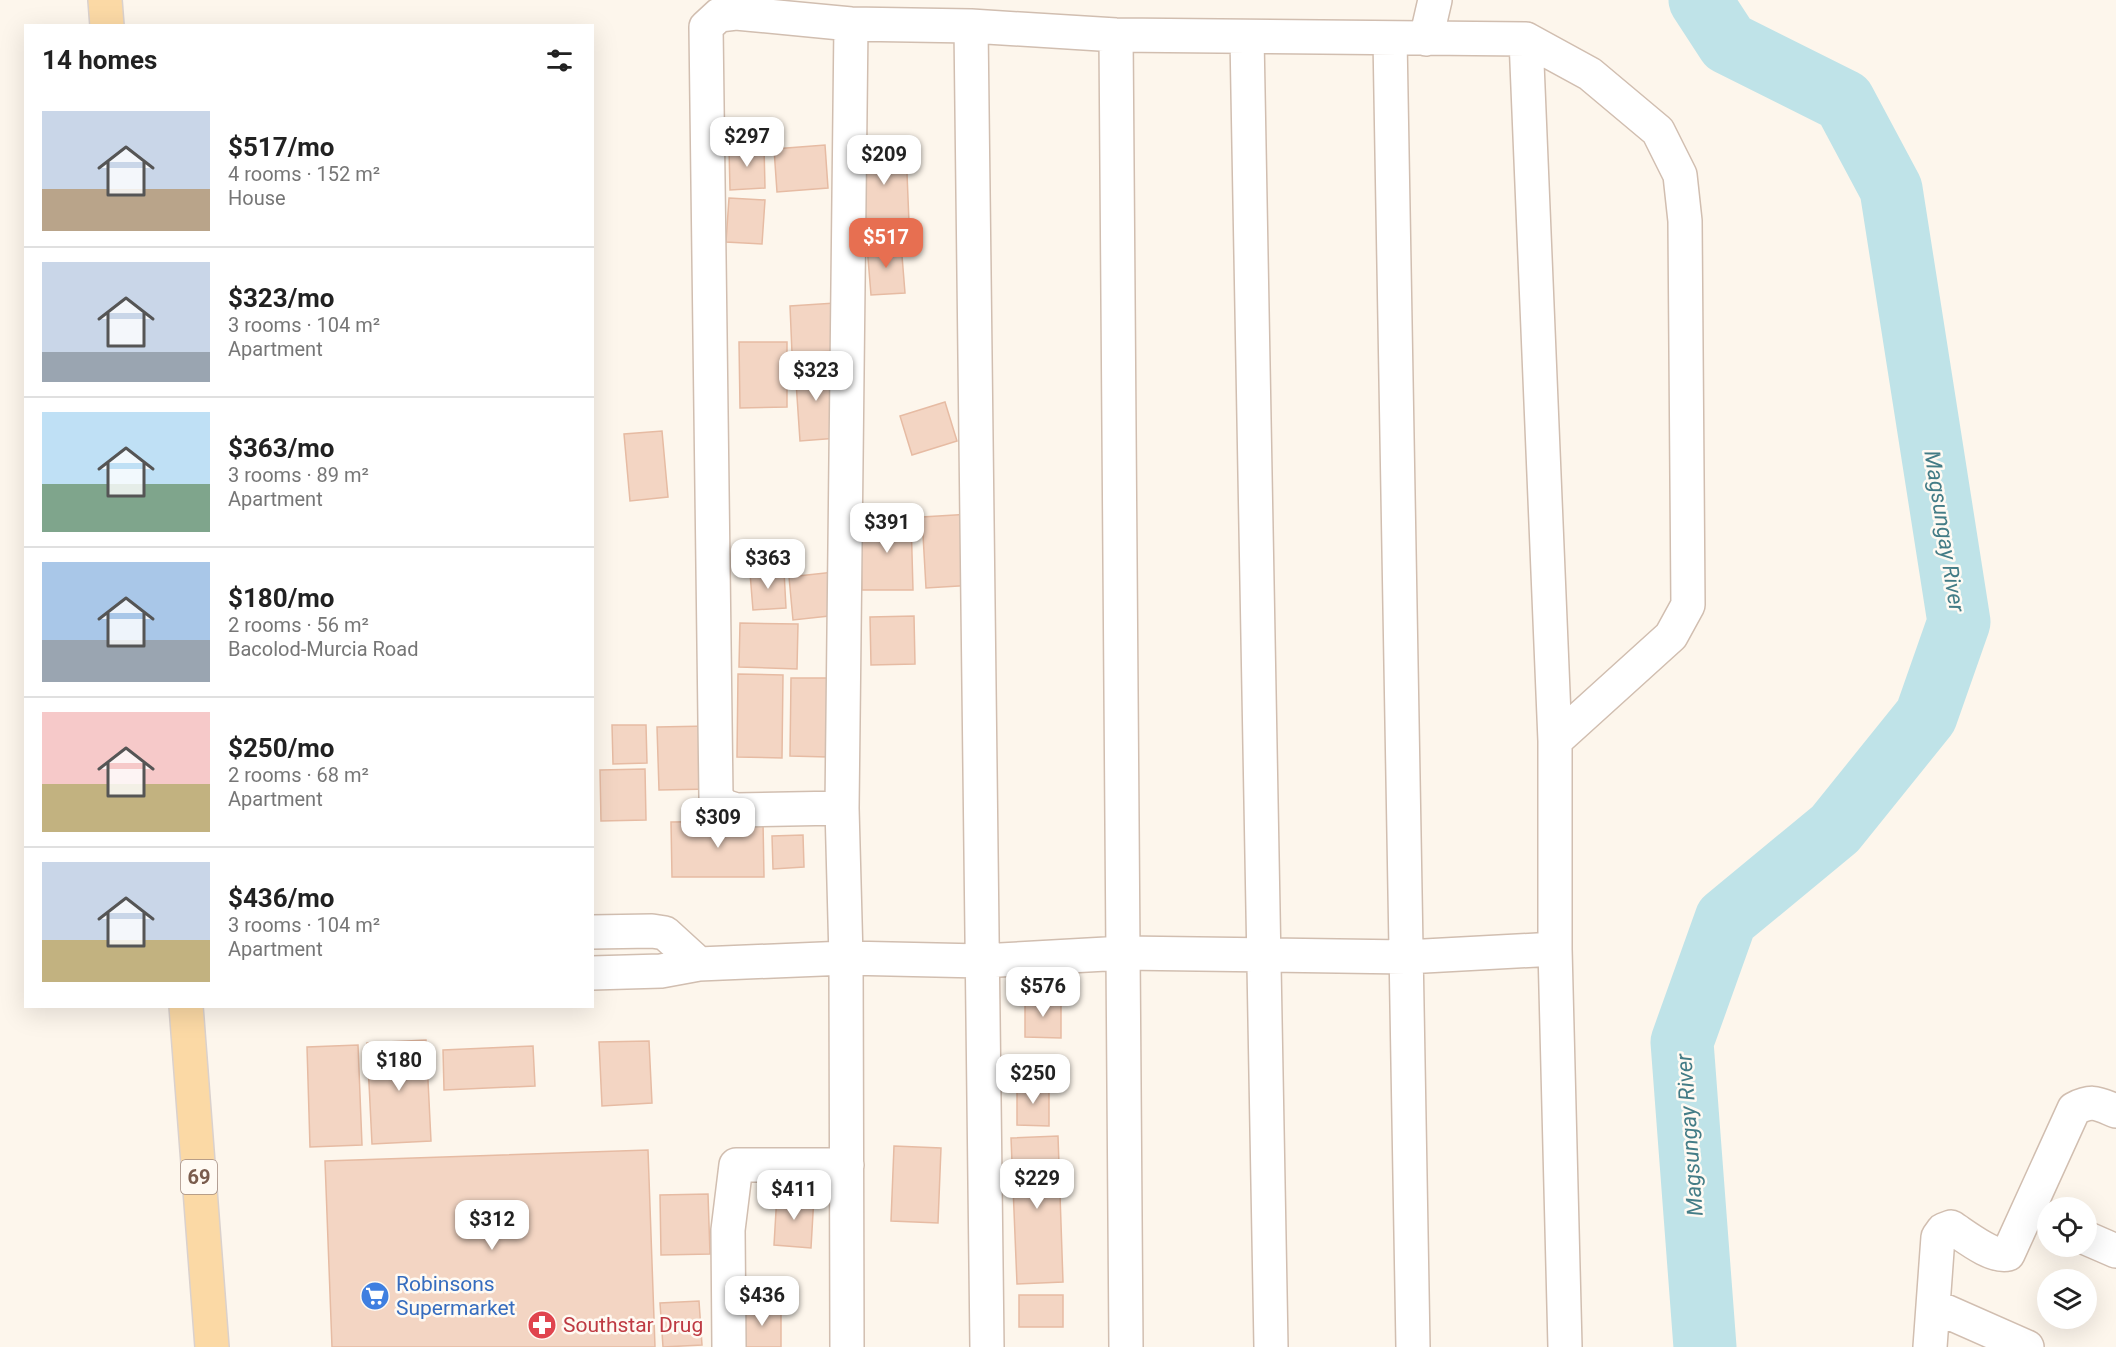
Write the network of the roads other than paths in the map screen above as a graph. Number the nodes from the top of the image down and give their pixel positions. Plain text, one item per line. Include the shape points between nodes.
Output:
1 (105, 0) edge
2 (1435, 0) edge
3 (107, 24) edge
4 (851, 24) junction
5 (971, 26) junction
6 (1116, 35) junction
7 (1247, 37) junction
8 (1390, 38) junction
9 (1426, 39) junction
10 (1526, 39) junction
11 (1555, 741) junction
12 (842, 808) junction
13 (594, 932) edge
14 (1555, 949) junction
15 (1124, 953) junction
16 (1262, 956) junction
17 (1406, 957) junction
18 (846, 958) junction
19 (981, 961) junction
20 (699, 964) junction
21 (594, 974) edge
22 (186, 1008) edge
23 (2116, 1111) edge
24 (847, 1165) junction
25 (2044, 1197) edge
26 (2037, 1217) edge
27 (2097, 1243) edge
28 (2116, 1251) edge
29 (1934, 1305) junction
30 (212, 1347) edge
31 (729, 1347) edge
32 (847, 1347) edge
33 (987, 1347) edge
34 (1125, 1347) edge
35 (1270, 1347) edge
36 (1413, 1347) edge
37 (1565, 1347) edge
38 (1930, 1347) edge
39 (2027, 1347) edge

1 - 3 main road
2 - 9 street
4 - 5 street
4 - 12 street
4 - 12 street via 736,13 719,15 706,27 716,797 724,806 736,810
5 - 6 street
5 - 19 street
6 - 7 street
6 - 15 street
7 - 8 street
7 - 16 street
8 - 9 street
8 - 17 street
9 - 10 street
10 - 11 street
10 - 11 street via 1590,74 1658,131 1680,175 1685,221 1688,605 1671,636
11 - 14 street
12 - 18 street
13 - 20 street via 665,933
14 - 17 street
14 - 37 street
15 - 16 street
15 - 19 street
15 - 34 street
16 - 17 street
16 - 35 street
17 - 36 street
18 - 19 street
18 - 20 street
18 - 24 street
19 - 33 street
20 - 21 street via 661,971
22 - 30 main road, 69
23 - 25 street via 2093,1102 2074,1108
24 - 31 street via 736,1166 728,1230
24 - 32 street
26 - 29 street via 2008,1254 2001,1256 1951,1227 1943,1230 1938,1237
27 - 28 street
29 - 38 street
29 - 39 street

